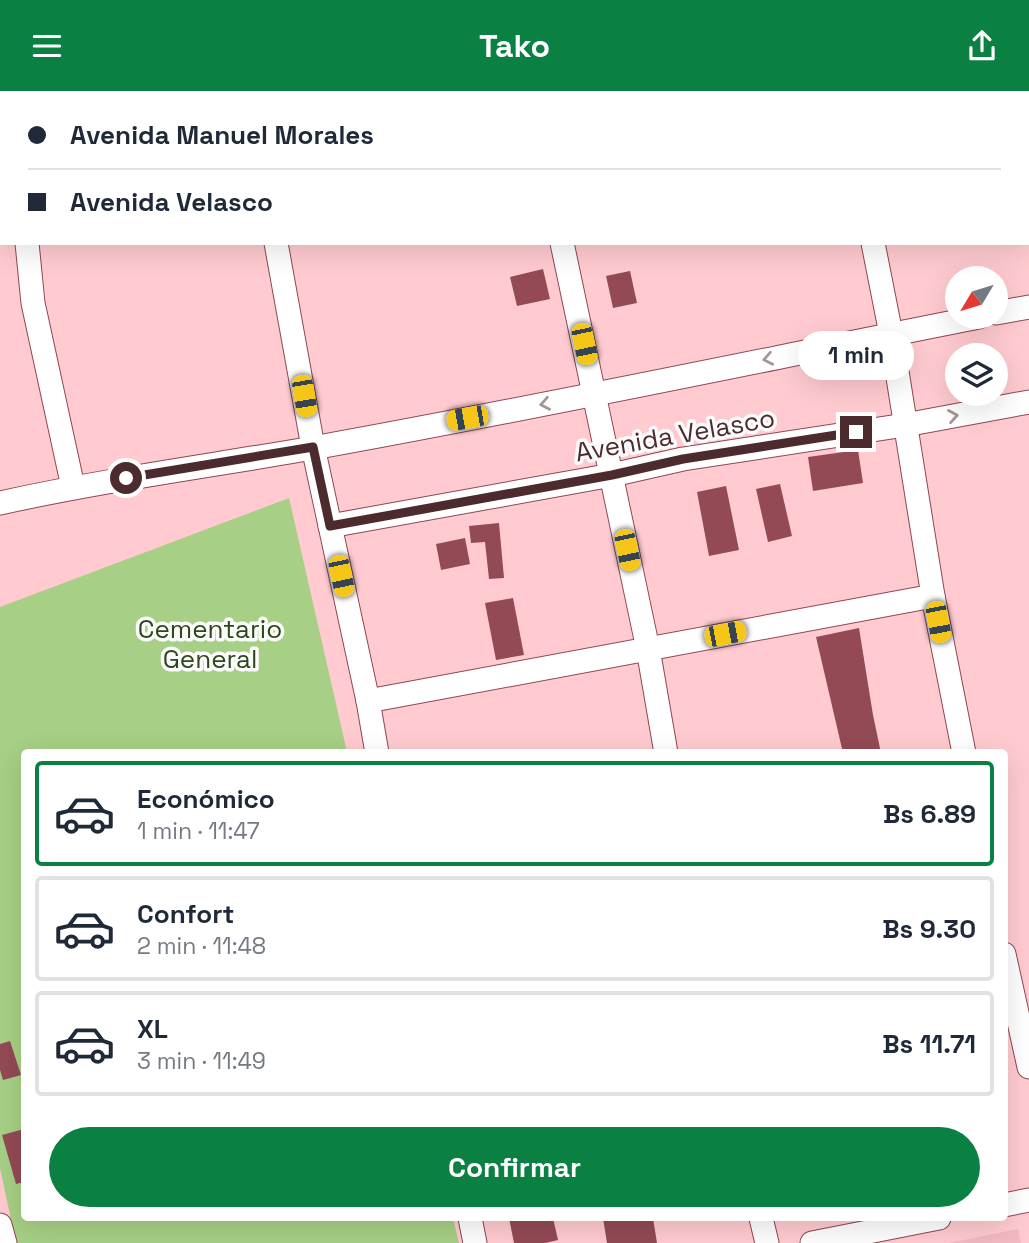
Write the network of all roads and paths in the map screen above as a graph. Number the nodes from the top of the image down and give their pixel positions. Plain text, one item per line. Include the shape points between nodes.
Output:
1 (27, 245) edge
2 (276, 245) edge
3 (562, 245) edge
4 (873, 245) edge
5 (1029, 307) edge
6 (1008, 311) edge
7 (945, 324) edge
8 (891, 334) junction
9 (594, 394) junction
10 (1029, 402) edge
11 (905, 425) junction
12 (313, 447) junction
13 (612, 475) junction
14 (73, 487) junction
15 (0, 503) edge
16 (330, 526) junction
17 (933, 596) junction
18 (648, 649) junction
19 (368, 701) junction
20 (376, 749) edge
21 (665, 749) edge
22 (963, 749) edge
23 (1008, 972) edge
24 (1029, 1067) edge
25 (1029, 1200) edge
26 (1008, 1204) edge
27 (471, 1221) edge
28 (762, 1221) edge
29 (924, 1221) edge
30 (0, 1225) edge
31 (5, 1243) edge
32 (475, 1243) edge
33 (767, 1243) edge
34 (812, 1243) edge

1 - 14 street via 33,303
2 - 12 street
3 - 9 street
4 - 8 street
5 - 6 street
7 - 8 street, Avenida Velasco
8 -> 9 street, Avenida Velasco
8 - 11 street
9 -> 12 street, Avenida Velasco
9 - 13 street
11 -> 10 street, Avenida Velasco
11 - 13 street, Avenida Velasco via 683,459
11 - 17 street
12 - 14 street, Avenida Velasco
12 - 16 street
13 - 16 street, Avenida Velasco
13 - 18 street
14 - 15 street, Avenida Velasco
16 - 19 street
17 - 18 street
17 - 22 street
18 - 19 street
18 - 21 street
19 - 20 street
23 - 24 street
25 - 26 street
27 - 32 street
28 - 33 street
29 - 34 street
30 - 31 street

